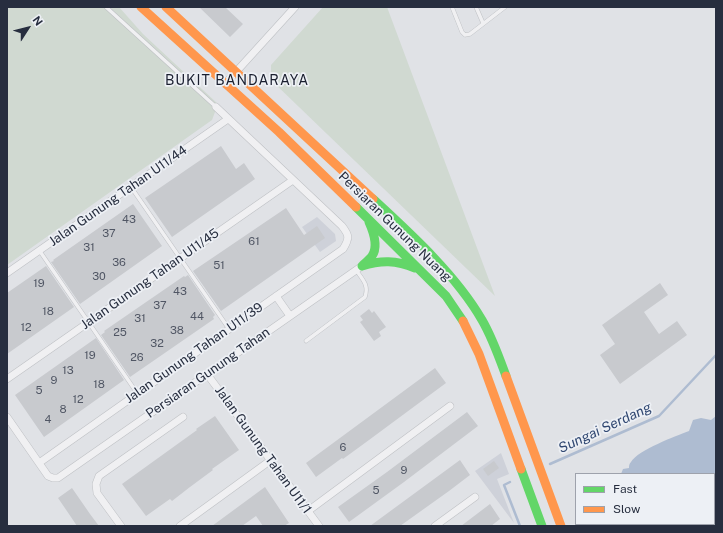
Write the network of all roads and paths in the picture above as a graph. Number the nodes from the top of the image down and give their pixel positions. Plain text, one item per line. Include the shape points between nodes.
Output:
1 (106, 7) edge
2 (141, 7) edge
3 (166, 7) edge
4 (296, 7) edge
5 (452, 7) edge
6 (476, 7) edge
7 (505, 7) edge
8 (483, 23) junction
9 (236, 72) junction
10 (225, 84) junction
11 (216, 107) joint
12 (228, 119) junction
13 (293, 180) junction
14 (131, 186) junction
15 (366, 218) junction
16 (39, 250) junction
17 (180, 258) junction
18 (359, 268) junction
19 (421, 271) junction
20 (7, 273) edge
21 (276, 296) junction
22 (290, 316) junction
23 (88, 322) junction
24 (229, 329) junction
25 (306, 341) dead end
26 (207, 374) junction
27 (7, 379) edge
28 (138, 393) junction
29 (450, 406) dead end
30 (183, 416) dead end
31 (7, 417) edge
32 (270, 460) junction
33 (39, 463) junction
34 (475, 497) dead end
35 (308, 511) junction
36 (121, 526) edge
37 (180, 526) edge
38 (319, 526) edge
39 (435, 526) edge
40 (542, 526) edge
41 (561, 526) edge

1 - 11 lane
2 - 10 street, Persiaran Gunung Nuang
3 - 9 street, Persiaran Gunung Nuang
4 - 9 street
5 - 8 lane via 465,35
6 - 8 lane
7 - 8 lane
9 - 10 street
9 - 41 street, Persiaran Gunung Nuang via 400,225 441,266 467,298 482,320 496,350
10 - 15 street, Persiaran Gunung Nuang via 279,132
11 - 12 street
12 - 13 street
12 - 14 street, Jalan Gunung Tahan U11/44
13 - 17 street, Jalan Gunung Tahan U11/45
13 - 21 street, Jalan Gunung Tahan U11/39 via 342,226 348,234 348,242 343,249
14 - 16 street, Jalan Gunung Tahan U11/44
14 - 17 lane
15 - 18 street via 375,242 373,254
15 - 19 street, Persiaran Gunung Nuang
16 - 20 street, Jalan Gunung Tahan U11/44
16 - 23 lane
17 - 23 street, Jalan Gunung Tahan U11/45
17 - 24 lane
18 - 19 street via 376,261 390,260
18 - 22 street, Persiaran Gunung Tahan
18 - 25 lane via 367,290 365,297
19 - 40 street, Persiaran Gunung Nuang via 446,296 465,324 479,354
21 - 22 street
21 - 24 street, Jalan Gunung Tahan U11/39
22 - 26 street, Persiaran Gunung Tahan
23 - 27 street, Jalan Gunung Tahan U11/45
23 - 28 lane
24 - 28 street, Jalan Gunung Tahan U11/39
26 - 32 street, Jalan Gunung Tahan U11/1
26 - 33 street, Persiaran Gunung Tahan via 58,478 48,476
28 - 33 street, Jalan Gunung Tahan U11/39
29 - 35 street
30 - 36 street via 99,476 96,484 97,493
31 - 33 street
32 - 35 street, Jalan Gunung Tahan U11/1
32 - 37 street
34 - 39 street
35 - 38 street, Jalan Gunung Tahan U11/1

